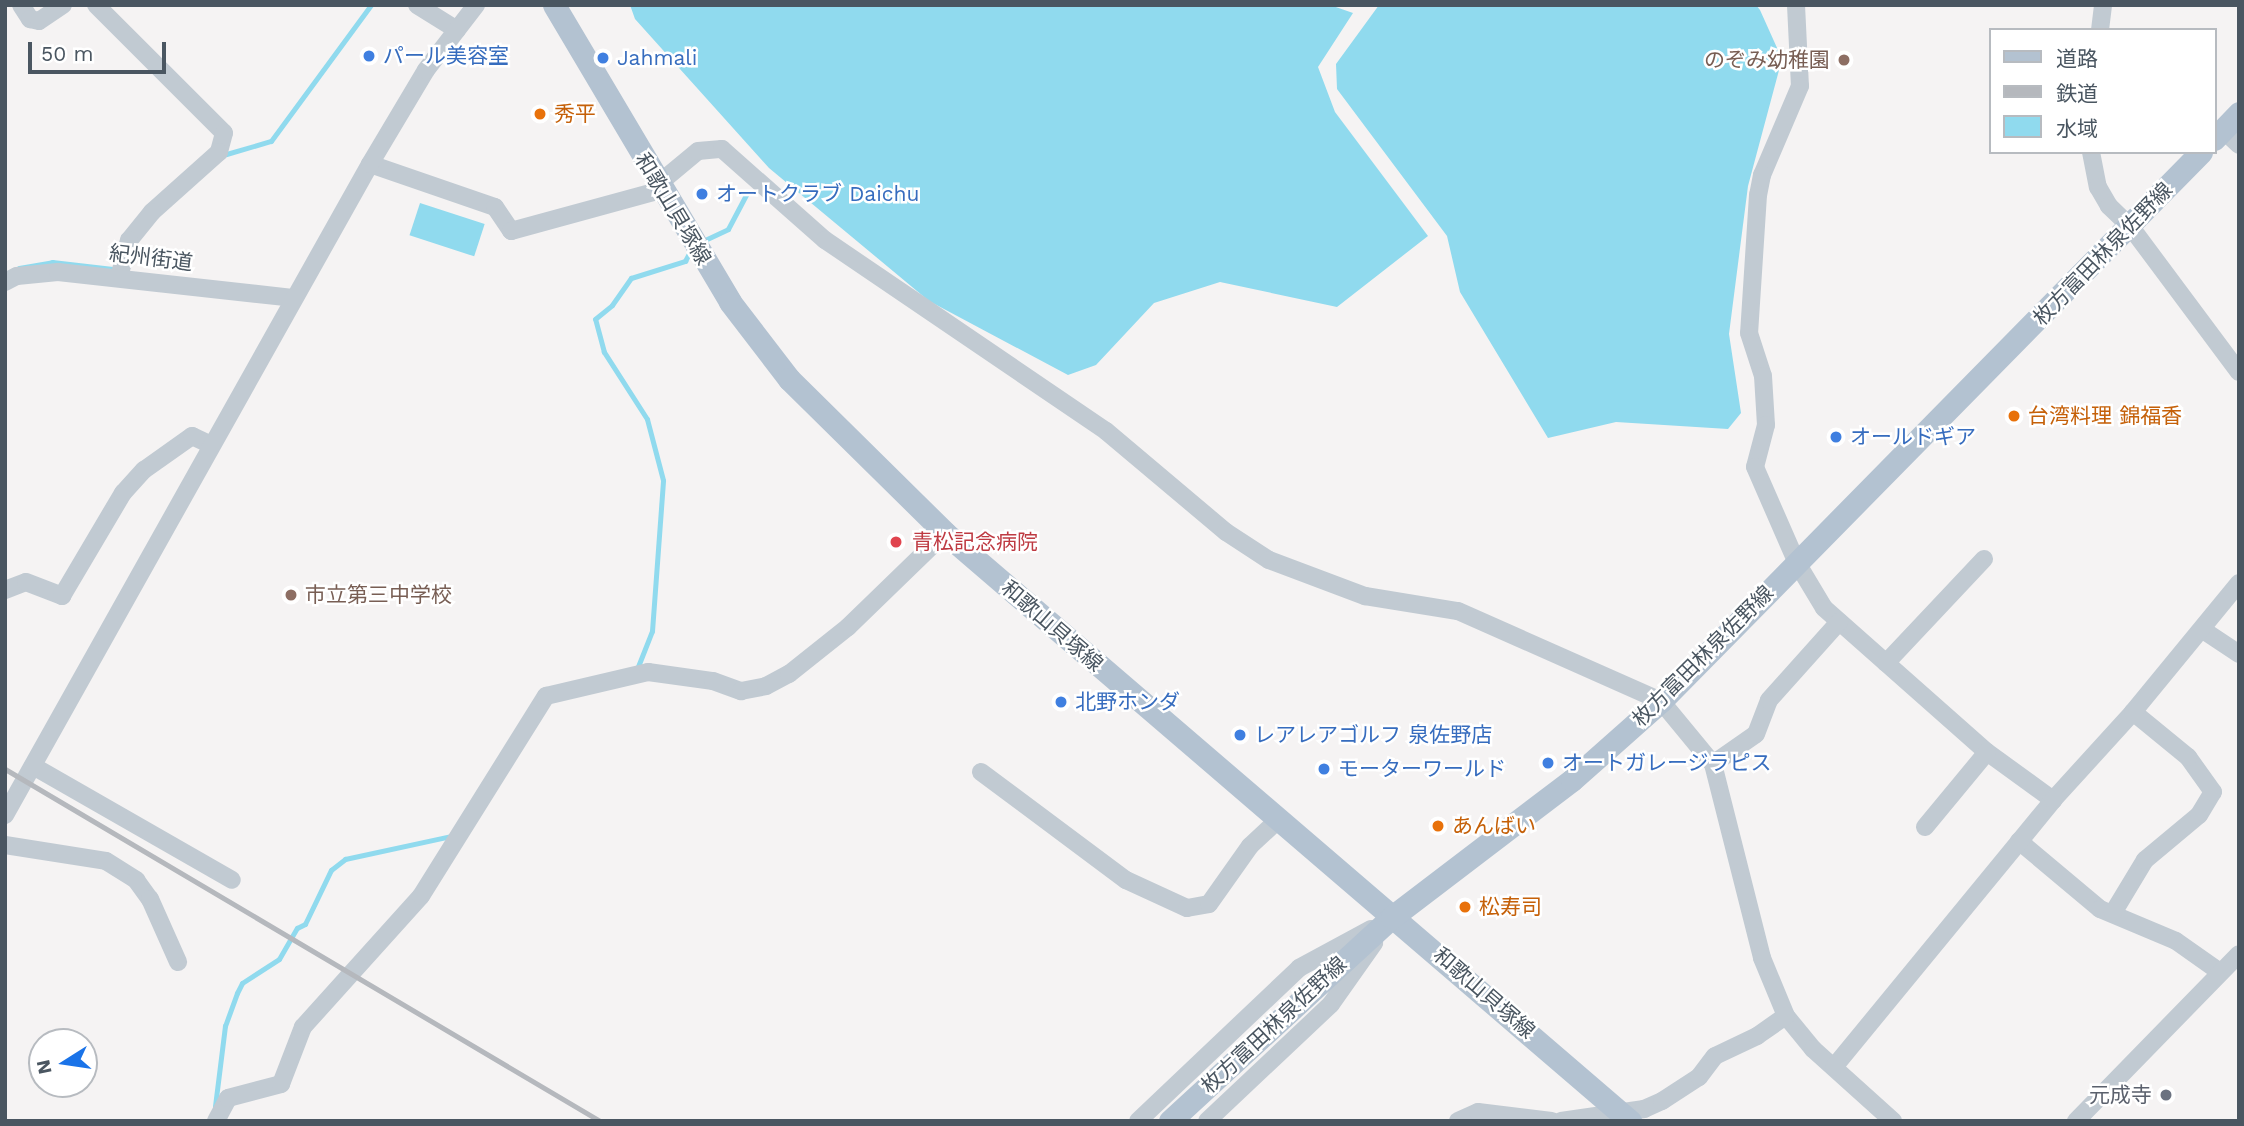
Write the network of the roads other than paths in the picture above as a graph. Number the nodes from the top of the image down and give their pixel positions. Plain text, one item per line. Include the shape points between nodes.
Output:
1 (21, 5) edge
2 (63, 5) edge
3 (96, 5) edge
4 (417, 5) edge
5 (476, 5) edge
6 (554, 5) edge
7 (1796, 5) edge
8 (2103, 5) edge
9 (2100, 28) edge
10 (457, 30) junction
11 (2091, 154) edge
12 (2199, 154) edge
13 (370, 164) junction
14 (659, 188) junction
15 (2130, 226) junction
16 (119, 277) junction
17 (5, 282) edge
18 (293, 298) junction
19 (2239, 372) edge
20 (211, 445) junction
21 (945, 533) junction
22 (1984, 559) dead end
23 (1797, 563) junction
24 (2239, 583) edge
25 (5, 590) edge
26 (1839, 622) junction
27 (2203, 630) junction
28 (2239, 654) edge
29 (1886, 663) junction
30 (1661, 701) junction
31 (2133, 712) junction
32 (1987, 752) junction
33 (1713, 764) junction
34 (33, 766) junction
35 (981, 772) dead end
36 (2053, 800) junction
37 (5, 815) edge
38 (1278, 820) junction
39 (1925, 827) dead end
40 (2019, 841) junction
41 (5, 845) edge
42 (232, 880) dead end
43 (2113, 913) junction
44 (1392, 917) junction
45 (2239, 954) edge
46 (178, 962) dead end
47 (2220, 972) junction
48 (1786, 1016) junction
49 (1834, 1067) junction
50 (1626, 1116) edge
51 (216, 1121) edge
52 (1138, 1121) edge
53 (1170, 1121) edge
54 (1207, 1121) edge
55 (1458, 1121) edge
56 (1550, 1121) edge
57 (1561, 1121) edge
58 (1893, 1121) edge
59 (2076, 1121) edge

1 - 2 street via 30,19 39,21
3 - 16 street via 224,133 219,152 152,212 129,240
4 - 10 street
5 - 10 street
6 - 14 main road, 和歌山貝塚線
7 - 23 street via 1800,86 1762,175 1749,333 1763,376 1766,425 1755,467
8 - 9 street
10 - 13 street via 426,70
11 - 15 street via 2098,187 2109,206
12 - 15 main road, 枚方富田林泉佐野線
13 - 14 street via 495,207 511,231
13 - 18 street
14 - 21 main road, 和歌山貝塚線 via 730,302 789,379
14 - 30 street via 698,151 722,149 825,240 1106,431 1226,532 1269,560 1365,596 1458,611
15 - 19 street
15 - 23 main road, 枚方富田林泉佐野線
16 - 17 street, 紀州街道 via 58,272 17,276
16 - 18 street, 紀州街道
18 - 20 street
20 - 25 street via 192,436 144,470 123,493 62,596 26,582
20 - 34 street
21 - 38 main road, 和歌山貝塚線
21 - 51 street via 848,627 789,674 765,686 741,691 713,681 648,672 546,696 421,896 303,1027 281,1084 228,1098
22 - 29 street
23 - 26 street via 1824,608
23 - 30 main road, 枚方富田林泉佐野線
24 - 27 street
26 - 29 street
26 - 33 street via 1769,700 1756,734
27 - 28 street
27 - 31 street
29 - 32 street
30 - 33 street
30 - 44 main road, 枚方富田林泉佐野線 via 1572,780
31 - 36 street
31 - 43 street via 2188,757 2213,792 2199,815 2145,860
32 - 36 street
32 - 39 street
33 - 48 street via 1762,958
34 - 37 street
34 - 42 street
35 - 38 street via 1126,880 1187,908 1209,904 1250,846
36 - 40 street
38 - 44 main road, 和歌山貝塚線
40 - 43 street via 2100,909
40 - 49 street
41 - 46 street via 106,861 136,880 150,899
43 - 47 street via 2176,941
44 - 50 main road, 和歌山貝塚線
44 - 52 street via 1299,968
44 - 53 main road, 枚方富田林泉佐野線
44 - 54 street via 1331,1004
45 - 47 street
47 - 59 street
48 - 49 street
48 - 50 street via 1715,1056 1699,1077 1662,1101
49 - 58 street
50 - 57 street
55 - 56 street via 1478,1112

